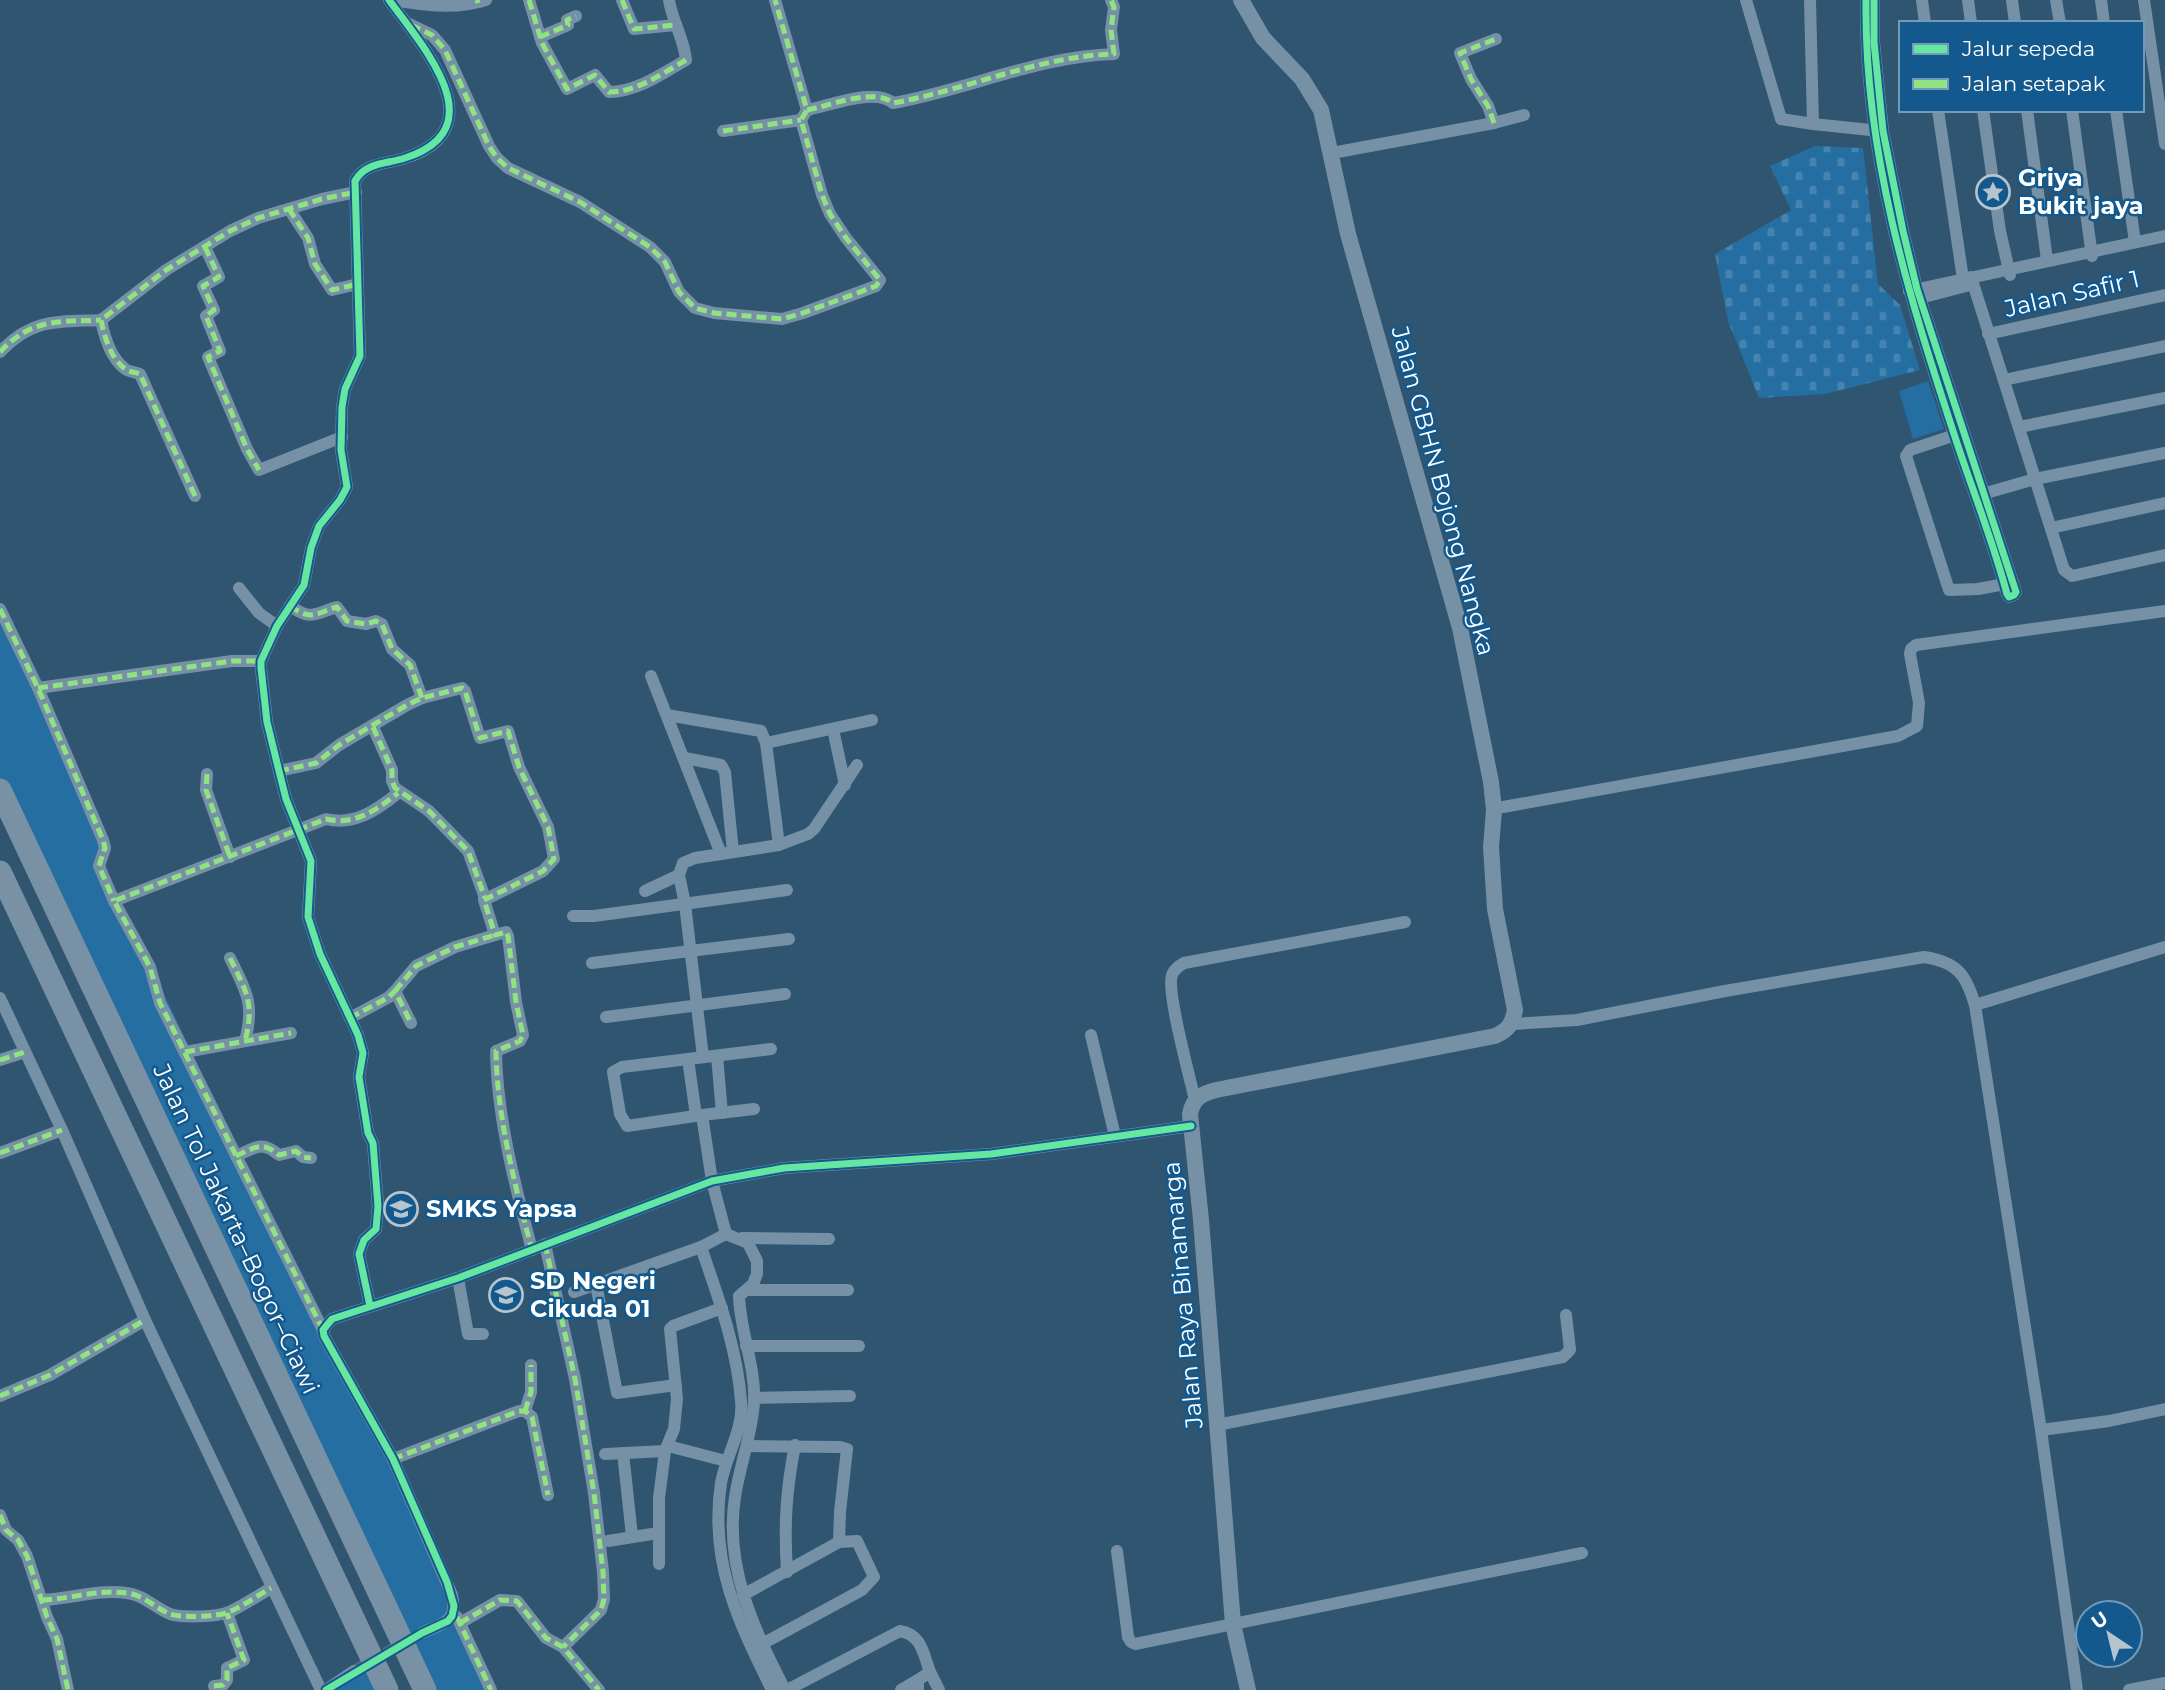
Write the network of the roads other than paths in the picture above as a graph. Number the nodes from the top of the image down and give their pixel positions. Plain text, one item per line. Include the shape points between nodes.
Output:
1 (391, 0) edge
2 (529, 0) edge
3 (622, 0) edge
4 (669, 0) edge
5 (775, 0) edge
6 (1111, 0) edge
7 (1241, 0) edge
8 (1746, 0) edge
9 (1810, 0) edge
10 (1866, 0) edge
11 (1874, 0) edge
12 (1922, 0) edge
13 (1968, 0) edge
14 (2012, 0) edge
15 (2056, 0) edge
16 (2101, 0) edge
17 (2144, 0) edge
18 (480, 1) edge
19 (576, 16) dead end
20 (1925, 21) edge
21 (1971, 21) edge
22 (2015, 21) edge
23 (2060, 21) edge
24 (2104, 21) edge
25 (405, 22) junction
26 (676, 25) junction
27 (540, 37) junction
28 (1496, 39) dead end
29 (1938, 112) edge
30 (1983, 112) edge
31 (2027, 112) edge
32 (2072, 112) edge
33 (2116, 112) edge
34 (804, 115) junction
35 (1524, 115) dead end
36 (1494, 123) junction
37 (1813, 124) junction
38 (723, 131) dead end
39 (1879, 131) junction
40 (2165, 144) edge
41 (1332, 153) junction
42 (356, 192) junction
43 (289, 209) junction
44 (2165, 236) edge
45 (2135, 242) junction
46 (2165, 243) edge
47 (205, 247) junction
48 (2092, 254) junction
49 (2047, 260) junction
50 (2009, 272) junction
51 (1969, 280) junction
52 (358, 284) junction
53 (1915, 295) junction
54 (2165, 295) edge
55 (101, 320) junction
56 (1988, 334) junction
57 (2165, 346) edge
58 (0, 352) edge
59 (2004, 380) junction
60 (2165, 398) edge
61 (2018, 427) junction
62 (1955, 435) junction
63 (342, 437) junction
64 (2165, 453) edge
65 (2035, 479) junction
66 (1980, 494) junction
67 (195, 496) dead end
68 (2165, 503) edge
69 (2051, 528) junction
70 (2165, 555) edge
71 (239, 588) dead end
72 (290, 606) junction
73 (0, 609) edge
74 (2165, 611) edge
75 (278, 626) junction
76 (261, 661) junction
77 (651, 676) dead end
78 (38, 688) junction
79 (422, 698) junction
80 (667, 715) junction
81 (872, 720) dead end
82 (373, 727) junction
83 (833, 729) junction
84 (766, 743) junction
85 (685, 758) junction
86 (857, 765) dead end
87 (279, 771) junction
88 (207, 774) dead end
89 (845, 785) junction
90 (0, 790) edge
91 (398, 793) junction
92 (1503, 807) dead end
93 (299, 831) junction
94 (779, 845) junction
95 (727, 853) junction
96 (230, 857) junction
97 (0, 872) edge
98 (679, 876) junction
99 (787, 890) dead end
100 (645, 891) dead end
101 (485, 898) junction
102 (114, 901) junction
103 (685, 904) junction
104 (573, 916) dead end
105 (1405, 922) dead end
106 (495, 934) junction
107 (789, 939) dead end
108 (2165, 947) edge
109 (690, 951) junction
110 (230, 958) dead end
111 (592, 963) dead end
112 (395, 991) junction
113 (785, 994) dead end
114 (0, 998) edge
115 (698, 1004) junction
116 (1975, 1005) junction
117 (606, 1017) dead end
118 (350, 1018) junction
119 (411, 1023) dead end
120 (1513, 1024) junction
121 (291, 1033) dead end
122 (1091, 1035) dead end
123 (245, 1041) junction
124 (771, 1049) dead end
125 (25, 1052) junction
126 (185, 1052) junction
127 (710, 1056) junction
128 (688, 1059) junction
129 (0, 1060) edge
130 (1195, 1100) junction
131 (754, 1109) dead end
132 (722, 1113) junction
133 (699, 1116) junction
134 (1191, 1126) junction
135 (62, 1130) junction
136 (1115, 1136) junction
137 (0, 1153) edge
138 (236, 1156) junction
139 (311, 1158) dead end
140 (712, 1181) junction
141 (726, 1234) junction
142 (741, 1238) junction
143 (829, 1239) dead end
144 (545, 1244) junction
145 (701, 1247) junction
146 (532, 1250) junction
147 (458, 1278) junction
148 (596, 1284) junction
149 (748, 1290) junction
150 (848, 1290) dead end
151 (574, 1292) dead end
152 (370, 1306) junction
153 (722, 1308) junction
154 (1566, 1315) dead end
155 (145, 1320) junction
156 (323, 1330) junction
157 (482, 1334) dead end
158 (746, 1346) junction
159 (859, 1346) dead end
160 (531, 1365) dead end
161 (676, 1385) junction
162 (0, 1396) edge
163 (850, 1396) dead end
164 (754, 1398) junction
165 (2165, 1409) edge
166 (525, 1411) junction
167 (1217, 1425) junction
168 (2041, 1430) junction
169 (747, 1446) junction
170 (795, 1446) junction
171 (667, 1449) junction
172 (623, 1453) junction
173 (605, 1454) dead end
174 (393, 1459) junction
175 (726, 1461) junction
176 (548, 1495) dead end
177 (0, 1515) edge
178 (658, 1533) junction
179 (632, 1536) junction
180 (608, 1541) dead end
181 (839, 1542) junction
182 (1117, 1551) dead end
183 (1582, 1553) dead end
184 (659, 1564) dead end
185 (787, 1572) junction
186 (271, 1588) junction
187 (743, 1595) junction
188 (42, 1600) junction
189 (454, 1611) junction
190 (227, 1613) junction
191 (460, 1623) junction
192 (1233, 1624) junction
193 (422, 1633) tunnel mouth
194 (762, 1644) junction
195 (563, 1647) junction
196 (354, 1671) tunnel mouth
197 (930, 1672) junction
198 (2165, 1683) edge
199 (918, 1685) edge
200 (214, 1686) dead end
201 (68, 1690) edge
202 (321, 1690) edge
203 (387, 1690) edge
204 (425, 1690) edge
205 (491, 1690) edge
206 (599, 1690) edge
207 (772, 1690) edge
208 (786, 1690) edge
209 (901, 1690) edge
210 (939, 1690) edge
211 (1248, 1690) edge
212 (2077, 1690) edge
213 (2129, 1690) edge

1 - 18 street via 444,6
1 - 25 street
2 - 27 street
3 - 26 street via 634,29
4 - 26 street
5 - 34 street
6 - 34 street via 1114,54 1037,66 913,100 893,103 871,95
7 - 41 street, Jalan GBHN Bojong Nangka via 1263,38 1310,89 1321,110
8 - 37 street via 1781,119
9 - 37 street
10 - 39 street via 1865,48
11 - 39 street
12 - 20 street
13 - 21 street
14 - 22 street
15 - 23 street
16 - 24 street
17 - 40 street
19 - 27 street via 568,25
25 - 34 street via 432,35 445,50 497,158 508,168 580,202 650,247 665,262 686,301 714,313 782,318 880,283 879,275 830,214
25 - 42 street via 443,79 450,104 446,130 426,150 362,171 355,181
26 - 27 street via 686,60 621,92 609,92 595,75 567,89
28 - 36 street via 1460,53
29 - 51 street
30 - 50 street
31 - 49 street
32 - 48 street
33 - 45 street
34 - 38 street
35 - 36 street
36 - 41 street
37 - 39 street
39 - 53 street via 1893,234
41 - 120 street, Jalan GBHN Bojong Nangka via 1352,247 1461,628 1491,782 1495,909 1515,1000
42 - 43 street
42 - 52 street
43 - 47 street via 258,218
43 - 52 street via 332,289
44 - 45 street
45 - 48 street
46 - 48 street
47 - 55 street
47 - 63 street via 219,277 203,286 214,309 206,316 220,350 208,357 259,470
48 - 49 street
48 - 50 street
49 - 50 street
50 - 51 street
51 - 53 street
51 - 56 street
52 - 63 street via 360,356 345,389
53 - 62 street
53 - 66 street
54 - 56 street, Jalan Safir 1
55 - 58 street via 33,327
55 - 67 street via 117,360 125,369 140,374
56 - 59 street
57 - 59 street
59 - 61 street
60 - 61 street
61 - 65 street
62 - 66 street
62 - 66 street via 1910,450 1906,456 1949,590 2009,583
63 - 72 street via 347,487 319,526 304,585
64 - 65 street
65 - 66 street
65 - 69 street
68 - 69 street
69 - 70 street via 2068,574
71 - 75 street via 259,613
72 - 75 street
72 - 79 street via 306,616 337,607 347,621 382,624 392,649 410,665
73 - 78 street
74 - 92 street via 1916,645 1910,654 1919,703 1917,726 1898,736
75 - 76 street
76 - 78 street
76 - 87 street via 262,691
77 - 80 street
78 - 102 street via 103,840 99,866
79 - 82 street
79 - 101 street via 462,688 481,738 508,731 519,767 548,827 551,864
80 - 84 street via 756,729
80 - 85 street
81 - 83 street
82 - 87 street via 316,763
82 - 91 street
83 - 84 street
83 - 89 street
84 - 94 street
85 - 95 street
85 - 95 street via 721,765 725,772
86 - 89 street
87 - 93 street
88 - 96 street via 206,790
89 - 94 street via 814,829
90 - 204 highway, Jalan Tol Jakarta–Bogor–Ciawi
91 - 93 street via 379,808 350,820 326,819
91 - 101 street via 429,811 468,851
93 - 96 street
93 - 118 street via 311,864 309,919
94 - 95 street
95 - 98 street via 687,860 680,866
96 - 102 street
97 - 203 highway
98 - 100 street
98 - 103 street
99 - 103 street
101 - 106 street
102 - 126 street via 150,967 160,1003
103 - 104 street
103 - 109 street
105 - 130 street via 1176,968 1171,981
106 - 112 street via 416,967
106 - 146 street via 506,932 508,936 523,1035 520,1041 496,1051 496,1070 506,1146
107 - 109 street
108 - 116 street
109 - 111 street
109 - 115 street
110 - 123 street via 248,992
112 - 118 street
112 - 119 street
113 - 115 street
114 - 125 street
115 - 117 street
115 - 127 street
116 - 120 street via 1958,970 1945,960 1924,957 1577,1020
116 - 168 street
118 - 152 street via 363,1053 361,1100 373,1143 378,1191 376,1229 364,1240 359,1254
120 - 130 street via 1495,1036 1216,1090
121 - 123 street
122 - 136 street
123 - 126 street
124 - 127 street
125 - 129 street
125 - 135 street
126 - 138 street
127 - 128 street
127 - 132 street
128 - 133 street
128 - 133 street via 617,1068 613,1075 620,1114 627,1126
130 - 134 street, Jalan Raya Binamarga via 1189,1114
131 - 132 street
132 - 133 street
133 - 140 street
134 - 136 street
134 - 167 street, Jalan Raya Binamarga
135 - 137 street
135 - 155 street
136 - 140 street via 990,1154 783,1168
138 - 139 street via 264,1146 279,1155 296,1151
138 - 156 street
140 - 141 street
140 - 144 street
141 - 142 street
141 - 145 street
142 - 143 street
142 - 149 street via 757,1261 757,1274
144 - 146 street
144 - 195 street via 594,1493 604,1599 601,1610
145 - 148 street
145 - 153 street
146 - 147 street
147 - 152 street
147 - 157 street via 468,1334
148 - 151 street
148 - 161 street via 617,1393
149 - 150 street
149 - 158 street via 739,1296
152 - 156 street via 332,1319
153 - 161 street via 671,1327
153 - 175 street via 741,1402 737,1432
154 - 167 street via 1570,1350 1563,1357
155 - 162 street via 50,1376
155 - 186 street
156 - 174 street
158 - 159 street
158 - 164 street
160 - 166 street
161 - 171 street via 674,1429
163 - 164 street
164 - 169 street
165 - 168 street
166 - 174 street
166 - 176 street via 532,1417
167 - 192 street, Jalan Raya Binamarga
168 - 212 street
169 - 170 street
169 - 187 street via 734,1500 733,1544
170 - 181 street via 848,1451
170 - 185 street via 786,1493
171 - 172 street
171 - 175 street
171 - 178 street
172 - 173 street
172 - 179 street
174 - 189 street via 452,1595
175 - 207 street via 721,1484 721,1563 736,1611
177 - 188 street via 27,1556
178 - 179 street
178 - 184 street
179 - 180 street
181 - 185 street
181 - 194 street via 857,1541 872,1570 871,1583
182 - 192 street via 1130,1642
183 - 192 street
185 - 187 street
186 - 190 street
186 - 202 street
187 - 194 street
188 - 190 street via 87,1592 125,1593 174,1615
188 - 201 street via 57,1639
189 - 191 street
189 - 193 street via 448,1621
190 - 200 street via 244,1660 227,1668 223,1685
191 - 195 street via 495,1602 517,1601 547,1638
191 - 205 street
192 - 211 street, Jalan Raya Binamarga
194 - 208 street
195 - 206 street
196 - 202 street
197 - 199 street
197 - 208 street via 916,1638 900,1631
197 - 210 street
198 - 213 street
199 - 209 street

